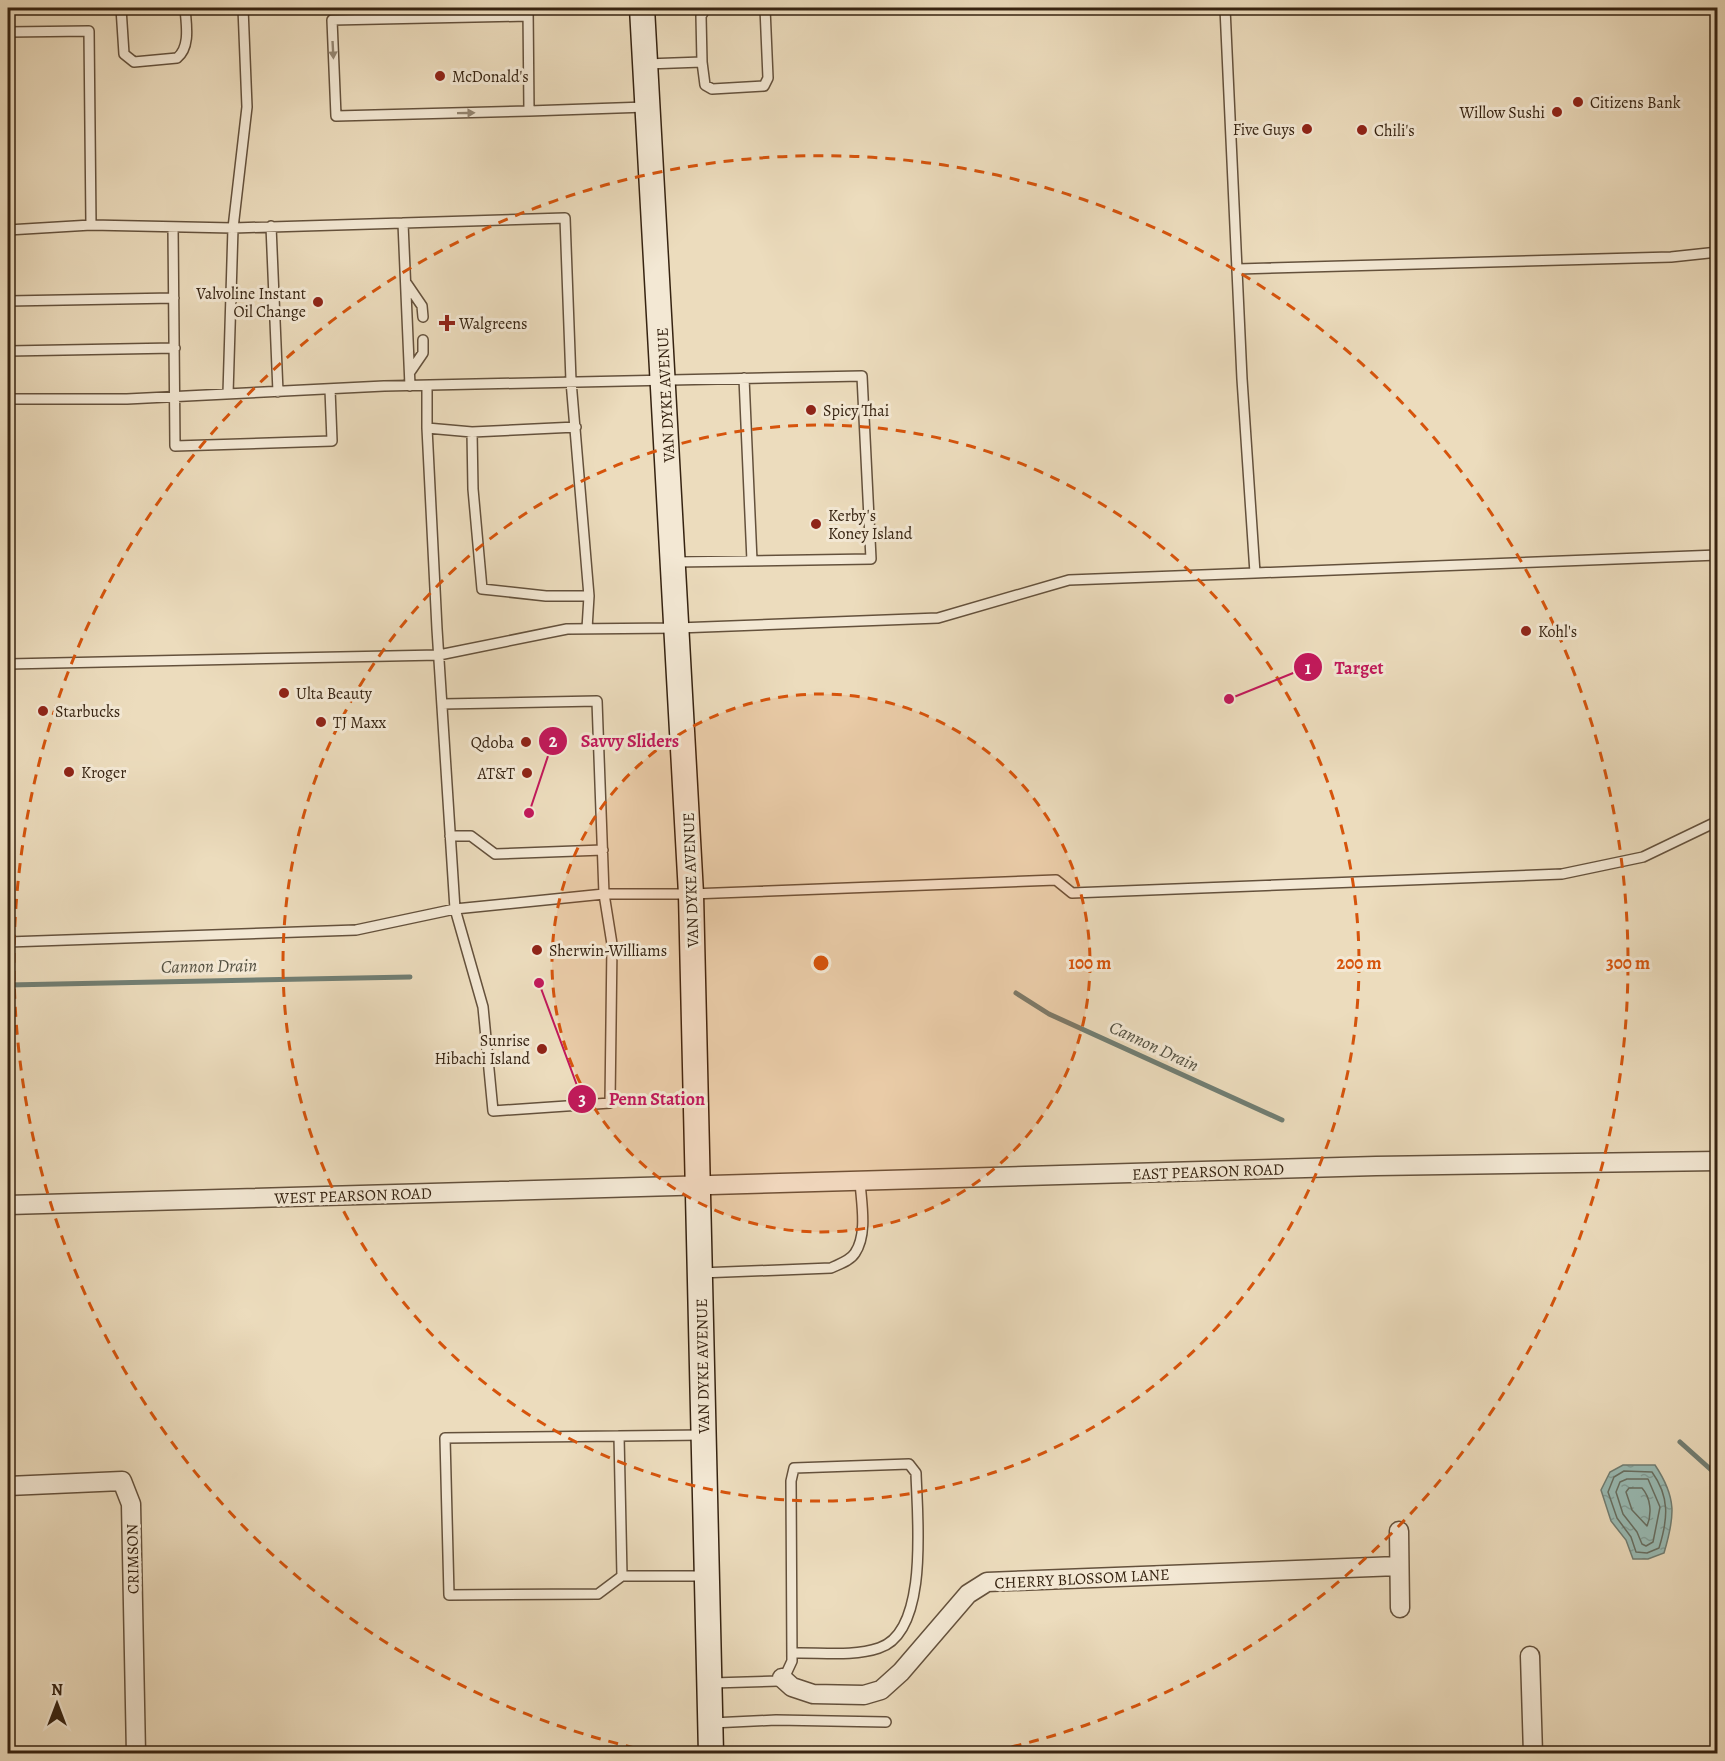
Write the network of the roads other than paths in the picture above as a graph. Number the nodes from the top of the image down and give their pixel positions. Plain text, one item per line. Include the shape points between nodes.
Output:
1 (121, 8) edge
2 (185, 8) edge
3 (243, 8) edge
4 (642, 8) edge
5 (706, 8) edge
6 (765, 8) edge
7 (1225, 8) edge
8 (528, 12) edge
9 (8, 32) edge
10 (702, 62) junction
11 (646, 64) junction
12 (648, 107) junction
13 (529, 111) junction
14 (403, 223) junction
15 (91, 225) junction
16 (271, 226) junction
17 (173, 227) junction
18 (233, 228) junction
19 (8, 230) edge
20 (1718, 252) edge
21 (1238, 269) junction
22 (406, 282) junction
23 (174, 298) junction
24 (8, 301) edge
25 (423, 317) dead end
26 (423, 340) dead end
27 (175, 348) junction
28 (8, 351) edge
29 (410, 372) junction
30 (744, 378) junction
31 (664, 379) junction
32 (571, 381) junction
33 (411, 386) junction
34 (428, 386) junction
35 (330, 389) junction
36 (278, 392) junction
37 (228, 394) junction
38 (176, 396) junction
39 (8, 399) edge
40 (576, 427) junction
41 (427, 428) junction
42 (472, 432) junction
43 (1718, 555) edge
44 (752, 561) junction
45 (674, 562) junction
46 (1255, 573) junction
47 (590, 596) junction
48 (678, 628) junction
49 (587, 629) junction
50 (439, 655) junction
51 (8, 663) edge
52 (442, 704) junction
53 (1718, 821) edge
54 (450, 836) junction
55 (603, 850) junction
56 (604, 894) junction
57 (691, 894) junction
58 (455, 909) junction
59 (8, 942) edge
60 (1718, 1161) edge
61 (860, 1180) junction
62 (699, 1185) junction
63 (8, 1205) edge
64 (700, 1273) junction
65 (704, 1435) junction
66 (619, 1436) junction
67 (8, 1486) edge
68 (1399, 1531) dead end
69 (1398, 1566) junction
70 (622, 1576) junction
71 (707, 1576) junction
72 (1400, 1608) dead end
73 (792, 1653) junction
74 (1530, 1656) dead end
75 (782, 1678) junction
76 (709, 1683) junction
77 (886, 1722) dead end
78 (710, 1723) junction
79 (136, 1754) edge
80 (711, 1754) edge
81 (1533, 1754) edge

1 - 2 lane via 124,54 134,62 181,55 187,33
3 - 18 lane via 247,107
4 - 11 main road, VAN DYKE AVENUE
5 - 10 lane via 701,16
6 - 10 lane via 768,78 764,86 712,90 705,85
7 - 21 lane
8 - 13 lane
8 -> 13 lane via 332,20 336,116
9 - 15 lane via 89,31
10 - 11 lane
11 - 12 main road, VAN DYKE AVENUE
12 - 13 lane
12 - 31 main road, VAN DYKE AVENUE
14 - 16 lane
14 - 22 lane
14 - 32 lane via 565,218
15 - 17 lane
15 - 19 lane
16 - 18 lane
16 - 36 lane
17 - 18 lane
17 - 23 lane
18 - 37 lane
20 - 21 lane via 1671,257
21 - 46 lane
22 - 25 lane via 422,306
22 - 29 lane
23 - 24 lane
23 - 27 lane
26 - 29 lane via 423,353
27 - 28 lane
27 - 38 lane
29 - 33 lane
30 - 31 lane
30 - 44 lane
30 - 44 lane via 862,376 871,559
31 - 32 lane
31 - 45 main road, VAN DYKE AVENUE
32 - 34 lane
32 - 40 lane
33 - 34 lane
33 - 35 lane
34 - 41 lane
35 - 36 lane
35 - 38 lane via 332,441 175,446
36 - 37 lane
37 - 38 lane
38 - 39 lane
40 - 42 lane
40 - 47 lane
41 - 42 lane
41 - 50 lane
42 - 47 lane via 482,589
43 - 46 lane
44 - 45 lane
45 - 48 main road, VAN DYKE AVENUE
46 - 48 lane via 1069,580 938,618
47 - 49 lane
48 - 49 lane
48 - 57 main road, VAN DYKE AVENUE
49 - 50 lane via 567,629
50 - 51 lane
50 - 52 lane
52 - 54 lane
52 - 55 lane via 597,701
53 - 57 lane via 1643,857 1562,874 1072,893 1056,879
54 - 55 lane via 471,837 495,854
54 - 58 lane
55 - 56 lane
56 - 57 lane
56 - 58 lane
56 - 58 lane via 612,944 610,1103 493,1111 483,1007
57 - 62 main road, VAN DYKE AVENUE
58 - 59 lane via 356,930
60 - 61 street, EAST PEARSON ROAD
61 - 62 street, EAST PEARSON ROAD
61 - 64 lane via 860,1241 856,1253 845,1262 831,1268
62 - 63 street, WEST PEARSON ROAD
62 - 64 main road, VAN DYKE AVENUE
64 - 65 main road, VAN DYKE AVENUE
65 - 66 lane
65 - 71 main road, VAN DYKE AVENUE
66 - 70 lane
66 - 70 lane via 445,1438 449,1595 598,1594
67 - 79 street, CRIMSON via 122,1481 131,1504
68 - 69 street
69 - 72 street
69 - 75 street, CHERRY BLOSSOM LANE via 987,1582 968,1594 881,1690 864,1695 813,1694 792,1687
70 - 71 lane
71 - 76 main road, VAN DYKE AVENUE
73 - 73 lane via 791,1472 805,1466 909,1464 916,1473 918,1559 916,1589 905,1621 879,1648
73 - 75 lane via 789,1669
74 - 81 street
75 - 76 lane
76 - 78 main road, VAN DYKE AVENUE
77 - 78 lane
78 - 80 main road, VAN DYKE AVENUE

